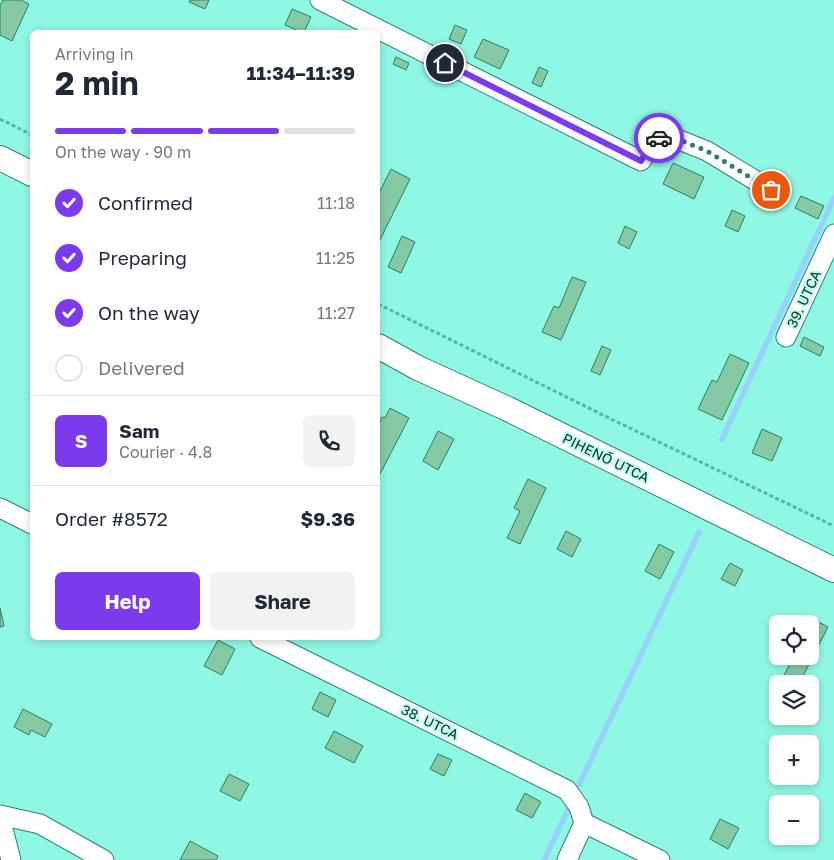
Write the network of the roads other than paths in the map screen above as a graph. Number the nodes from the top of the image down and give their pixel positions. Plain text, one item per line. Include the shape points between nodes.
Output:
1 (320, 0) edge
2 (380, 30) edge
3 (380, 30) edge
4 (0, 158) edge
5 (30, 173) edge
6 (771, 190) dead end
7 (834, 234) edge
8 (786, 336) dead end
9 (380, 347) edge
10 (0, 508) edge
11 (30, 523) edge
12 (834, 570) edge
13 (264, 640) edge
14 (0, 816) edge
15 (584, 823) junction
16 (11, 860) edge
17 (104, 860) edge
18 (567, 860) edge
19 (660, 860) edge

1 - 2 street
3 - 6 street via 641,161 653,140 667,135 707,151
4 - 5 street
7 - 8 street, 39. UTCA
9 - 12 street, PIHENŐ UTCA
10 - 11 street
13 - 15 street, 38. UTCA via 567,790 579,807
14 - 16 street
14 - 17 street via 40,824
15 - 18 street
15 - 19 street

